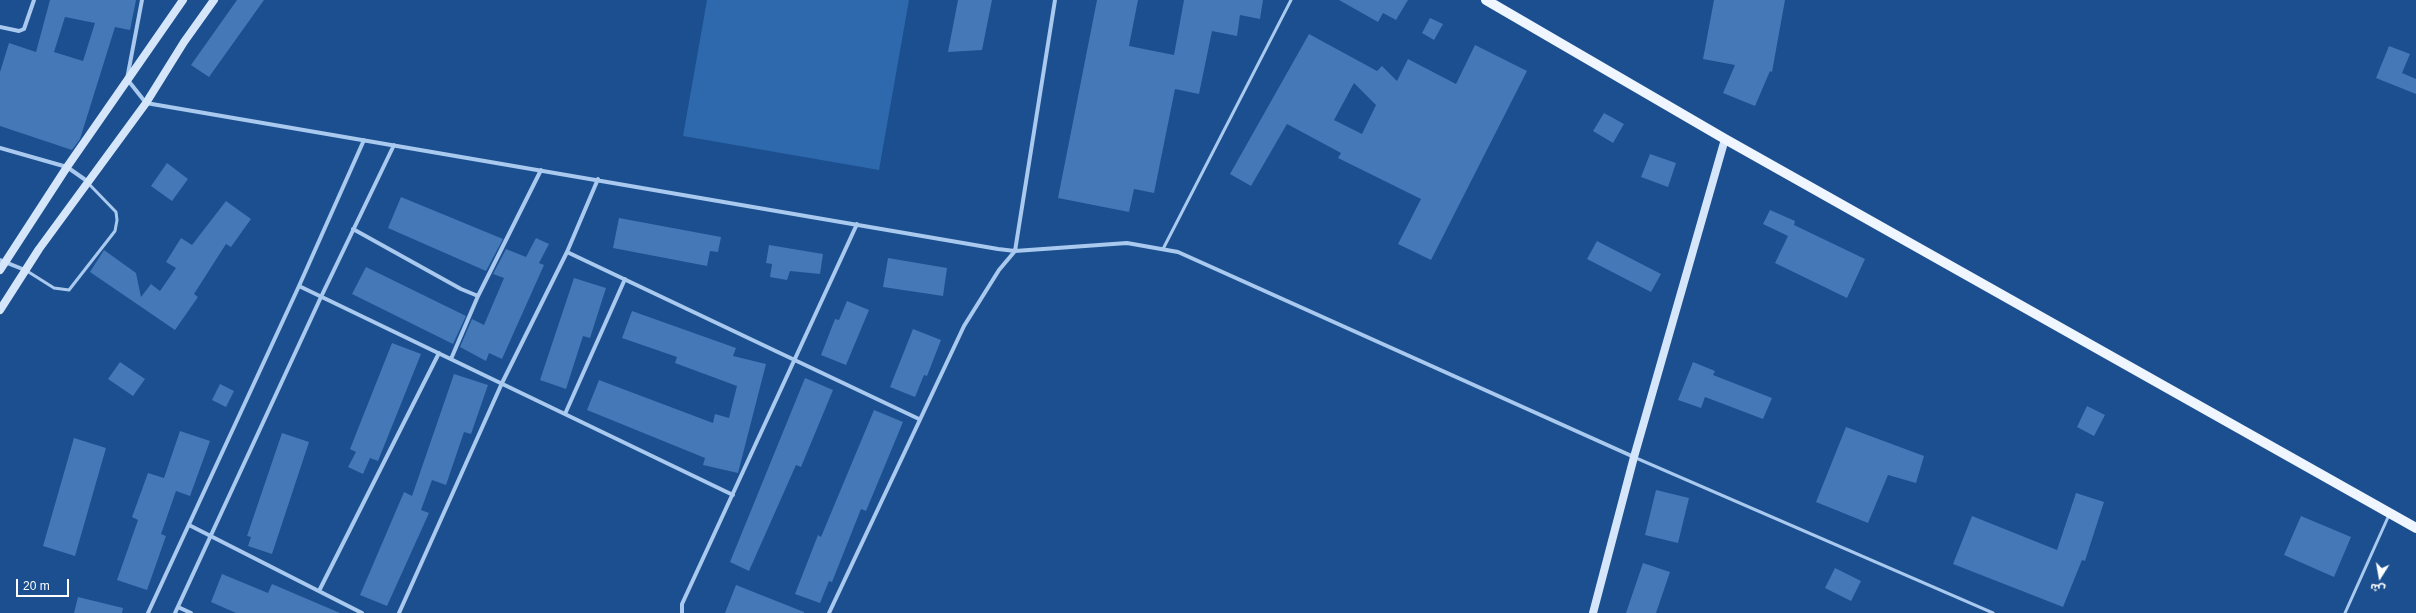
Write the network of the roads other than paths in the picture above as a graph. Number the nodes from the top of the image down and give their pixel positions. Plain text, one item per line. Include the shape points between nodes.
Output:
1 (34, 0) edge
2 (142, 0) edge
3 (183, 0) edge
4 (214, 0) edge
5 (1055, 0) edge
6 (1291, 0) edge
7 (1486, 0) edge
8 (0, 27) edge
9 (127, 79) junction
10 (146, 103) junction
11 (364, 140) junction
12 (1725, 140) junction
13 (394, 145) junction
14 (0, 148) edge
15 (67, 167) junction
16 (541, 170) junction
17 (598, 179) junction
18 (87, 181) junction
19 (857, 224) junction
20 (353, 229) junction
21 (1163, 249) junction
22 (1015, 251) junction
23 (567, 252) junction
24 (3, 260) edge
25 (0, 270) edge
26 (25, 270) junction
27 (624, 279) junction
28 (300, 286) junction
29 (478, 296) junction
30 (320, 297) junction
31 (0, 310) edge
32 (439, 353) junction
33 (451, 359) junction
34 (795, 360) junction
35 (502, 384) junction
36 (565, 414) junction
37 (919, 419) junction
38 (1634, 457) junction
39 (733, 495) junction
40 (2390, 513) junction
41 (189, 525) junction
42 (2416, 528) edge
43 (210, 536) junction
44 (319, 591) junction
45 (178, 607) junction
46 (148, 613) edge
47 (175, 613) edge
48 (191, 613) edge
49 (362, 613) edge
50 (399, 613) edge
51 (682, 613) edge
52 (829, 613) edge
53 (1594, 613) edge
54 (1993, 613) edge
55 (2346, 613) edge

1 - 8 street via 24,29 19,31
2 - 9 street
3 - 9 main road
4 - 10 main road
5 - 22 street
6 - 21 lane
7 - 12 main road
9 - 10 street
9 - 15 main road
10 - 11 street
10 - 18 main road
11 - 13 street
11 - 28 street
12 - 38 main road
12 - 40 main road
13 - 16 street
13 - 20 street
14 - 15 street
15 - 18 street
15 - 24 main road
16 - 17 street
16 - 29 street
17 - 19 street
17 - 23 street
18 - 26 main road
18 - 26 lane via 116,212 118,220 115,231 69,290 54,288
19 - 22 street
19 - 34 street
20 - 29 street
20 - 30 street
21 - 22 street via 1127,243
21 - 38 street via 1190,256
22 - 37 street via 998,270 964,326
23 - 27 street
23 - 35 street
24 - 25 main road
24 - 26 street
26 - 31 main road
27 - 34 street
27 - 36 street
28 - 30 street
28 - 41 street
29 - 33 street
30 - 32 street
30 - 43 street
32 - 33 street
32 - 44 street
33 - 35 street
34 - 37 street
34 - 39 street
35 - 36 street
35 - 50 street
36 - 39 street
37 - 52 street
38 - 53 main road
38 - 54 lane
39 - 51 street via 682,604
40 - 42 main road
40 - 55 lane
41 - 43 street
41 - 46 street
43 - 44 street
43 - 45 street
44 - 49 street
45 - 47 street
45 - 48 street

